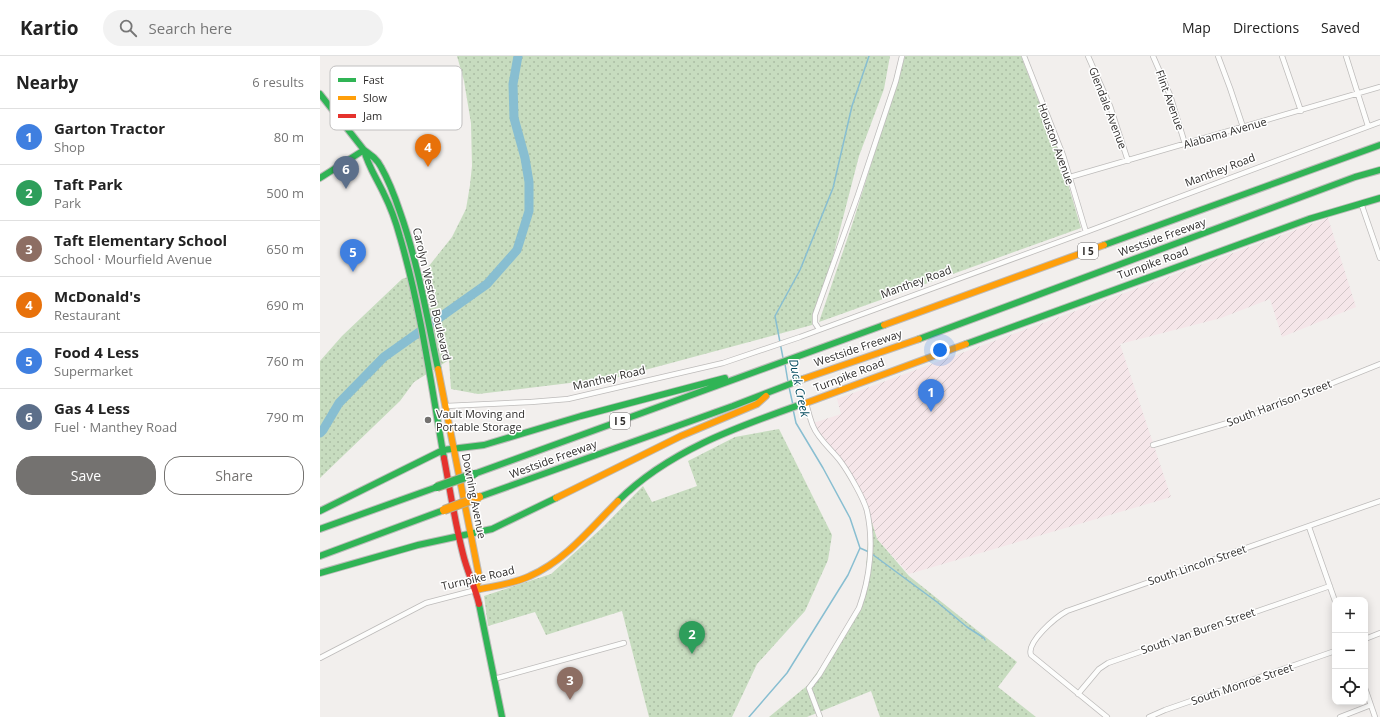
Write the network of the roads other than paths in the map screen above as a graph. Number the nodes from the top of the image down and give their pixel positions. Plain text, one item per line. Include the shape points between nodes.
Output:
1 (902, 56) edge
2 (1024, 56) edge
3 (1088, 56) edge
4 (1153, 56) edge
5 (1218, 56) edge
6 (1282, 56) edge
7 (1346, 56) edge
8 (1380, 87) edge
9 (320, 94) edge
10 (1358, 94) junction
11 (330, 107) edge
12 (1300, 111) junction
13 (1380, 122) edge
14 (1368, 126) junction
15 (1243, 127) junction
16 (348, 130) edge
17 (1380, 140) edge
18 (1185, 144) junction
19 (1380, 145) edge
20 (364, 150) junction
21 (1350, 156) junction
22 (1128, 161) junction
23 (1380, 170) edge
24 (1380, 176) edge
25 (1070, 177) junction
26 (320, 178) edge
27 (1355, 178) junction
28 (1380, 198) edge
29 (1361, 203) junction
30 (1086, 232) junction
31 (1380, 258) edge
32 (819, 329) junction
33 (1380, 364) edge
34 (432, 365) junction
35 (740, 377) junction
36 (771, 392) junction
37 (804, 404) junction
38 (446, 406) junction
39 (436, 408) joint
40 (1153, 445) dead end
41 (453, 448) junction
42 (443, 450) junction
43 (1380, 501) edge
44 (320, 511) edge
45 (1309, 527) junction
46 (320, 529) edge
47 (470, 534) junction
48 (459, 536) junction
49 (320, 556) edge
50 (320, 573) edge
51 (1330, 586) junction
52 (476, 590) junction
53 (1334, 597) edge
54 (1380, 633) edge
55 (1368, 638) edge
56 (624, 643) dead end
57 (1332, 652) edge
58 (320, 658) edge
59 (494, 679) junction
60 (1078, 694) junction
61 (1368, 696) edge
62 (1371, 705) junction
63 (502, 717) edge
64 (820, 717) edge
65 (1107, 717) edge
66 (1149, 717) edge
67 (1340, 717) edge
68 (1375, 717) edge

1 - 32 street via 896,81 815,315 815,323
2 - 25 street, Houston Avenue
3 - 22 street, Glendale Avenue via 1110,106
4 - 18 street, Flint Avenue via 1170,95
5 - 15 street
6 - 12 street
7 - 10 street
8 - 10 street, Alabama Avenue
9 - 11 main road, Carolyn Weston Boulevard
10 - 12 street, Alabama Avenue
10 - 14 street
12 - 15 street, Alabama Avenue
13 - 14 street, Manthey Road
14 - 30 street, Manthey Road
15 - 18 street, Alabama Avenue
16 - 20 main road, Carolyn Weston Boulevard
17 - 21 main road
18 - 22 street, Alabama Avenue
19 - 21 main road, Westside Freeway / I 5
20 - 26 main road
20 - 34 main road, Carolyn Weston Boulevard via 366,160 388,200 397,227
20 - 34 main road, Carolyn Weston Boulevard via 381,166 406,228 419,279
21 - 35 main road, Westside Freeway / I 5
22 - 25 street, Alabama Avenue
23 - 27 main road, Westside Freeway / I 5
24 - 27 main road
25 - 30 street, Houston Avenue
27 - 36 main road, Westside Freeway / I 5
28 - 29 main road, Turnpike Road
29 - 31 street
29 - 37 main road, Turnpike Road via 1308,219
30 - 32 street, Manthey Road
32 - 38 street, Manthey Road via 718,364 575,398
33 - 40 street, South Harrison Street via 1248,417
34 - 38 main road, Carolyn Weston Boulevard
34 - 39 main road, Carolyn Weston Boulevard
35 - 41 main road via 729,377 484,444
35 - 46 main road, Westside Freeway / I 5, bridge
36 - 47 main road via 757,404 671,440 492,530
36 - 49 main road, Westside Freeway / I 5, bridge
37 - 52 main road, Turnpike Road via 712,439 668,462 646,476 560,558 544,569 508,584
37 - 64 street via 813,427 842,464 864,503 871,540 867,578 859,608 809,688
38 - 41 main road, Downing Avenue
39 - 42 main road, Downing Avenue
41 - 42 main road
41 - 47 main road, Downing Avenue
42 - 44 main road
42 - 48 main road, Downing Avenue
43 - 45 street, South Lincoln Street
45 - 51 street
45 - 60 street, South Lincoln Street via 1057,616 1032,645 1030,651 1033,657
47 - 48 main road
47 - 52 main road, Downing Avenue via 480,576
48 - 50 main road
48 - 52 main road, Downing Avenue via 470,579
51 - 53 street
51 - 60 street, South Van Buren Street via 1108,663 1099,669
52 - 58 street, Turnpike Road via 426,603
52 - 59 main road, Downing Avenue
54 - 55 street
56 - 59 street
57 - 66 street, South Monroe Street
59 - 63 main road, Downing Avenue
60 - 65 street
61 - 62 street
62 - 67 street
62 - 68 street

